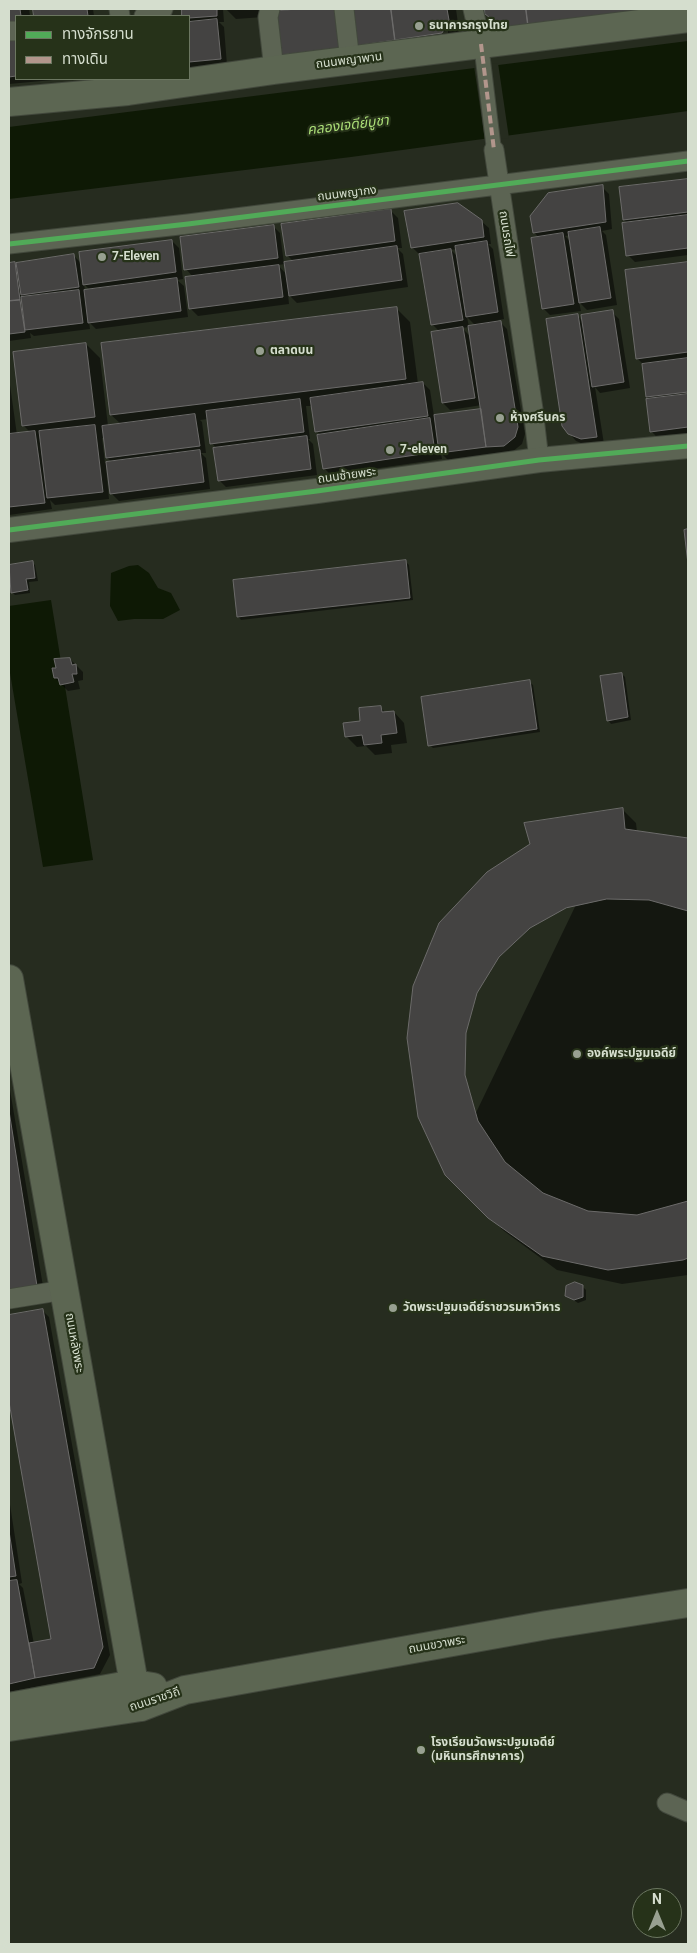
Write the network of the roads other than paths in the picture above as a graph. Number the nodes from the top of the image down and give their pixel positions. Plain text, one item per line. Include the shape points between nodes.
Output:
1 (163, 9) edge
2 (270, 9) edge
3 (344, 9) edge
4 (473, 9) edge
5 (150, 15) edge
6 (688, 18) edge
7 (482, 51) junction
8 (350, 60) junction
9 (274, 70) junction
10 (190, 79) edge
11 (176, 80) edge
12 (127, 85) edge
13 (9, 102) edge
14 (494, 150) joint
15 (688, 161) edge
16 (498, 184) junction
17 (9, 244) edge
18 (688, 446) edge
19 (539, 460) junction
20 (9, 530) edge
21 (9, 979) edge
22 (15, 1052) edge
23 (64, 1290) junction
24 (9, 1299) edge
25 (688, 1603) edge
26 (186, 1690) joint
27 (137, 1696) junction
28 (9, 1707) edge
29 (9, 1728) edge
30 (667, 1803) dead end
31 (688, 1813) edge

1 - 5 street
2 - 9 street via 268,17
3 - 8 street
4 - 7 street, ถนนรถไฟ
6 - 7 main road, ถนนพญาพาน
7 - 8 main road, ถนนพญาพาน
7 - 14 street, ถนนรถไฟ
8 - 9 main road, ถนนพญาพาน
9 - 10 main road, ถนนพญาพาน
11 - 12 main road, ถนนพญาพาน
12 - 13 main road, ถนนพญาพาน
14 - 16 street, ถนนรถไฟ
15 - 16 street, ถนนพญากง
16 - 17 street, ถนนพญากง
16 - 19 street, ถนนรถไฟ
18 - 19 street, ถนนซ้ายพระ
19 - 20 street, ถนนซ้ายพระ
21 - 22 main road, ถนนหลังพระ
22 - 23 main road, ถนนหลังพระ
23 - 24 street
23 - 27 main road, ถนนหลังพระ
25 - 26 main road, ถนนขวาพระ
26 - 27 main road, ถนนราชวิถี
27 - 28 main road, ถนนราชวิถี
27 - 29 main road, ถนนราชวิถี
30 - 31 street

